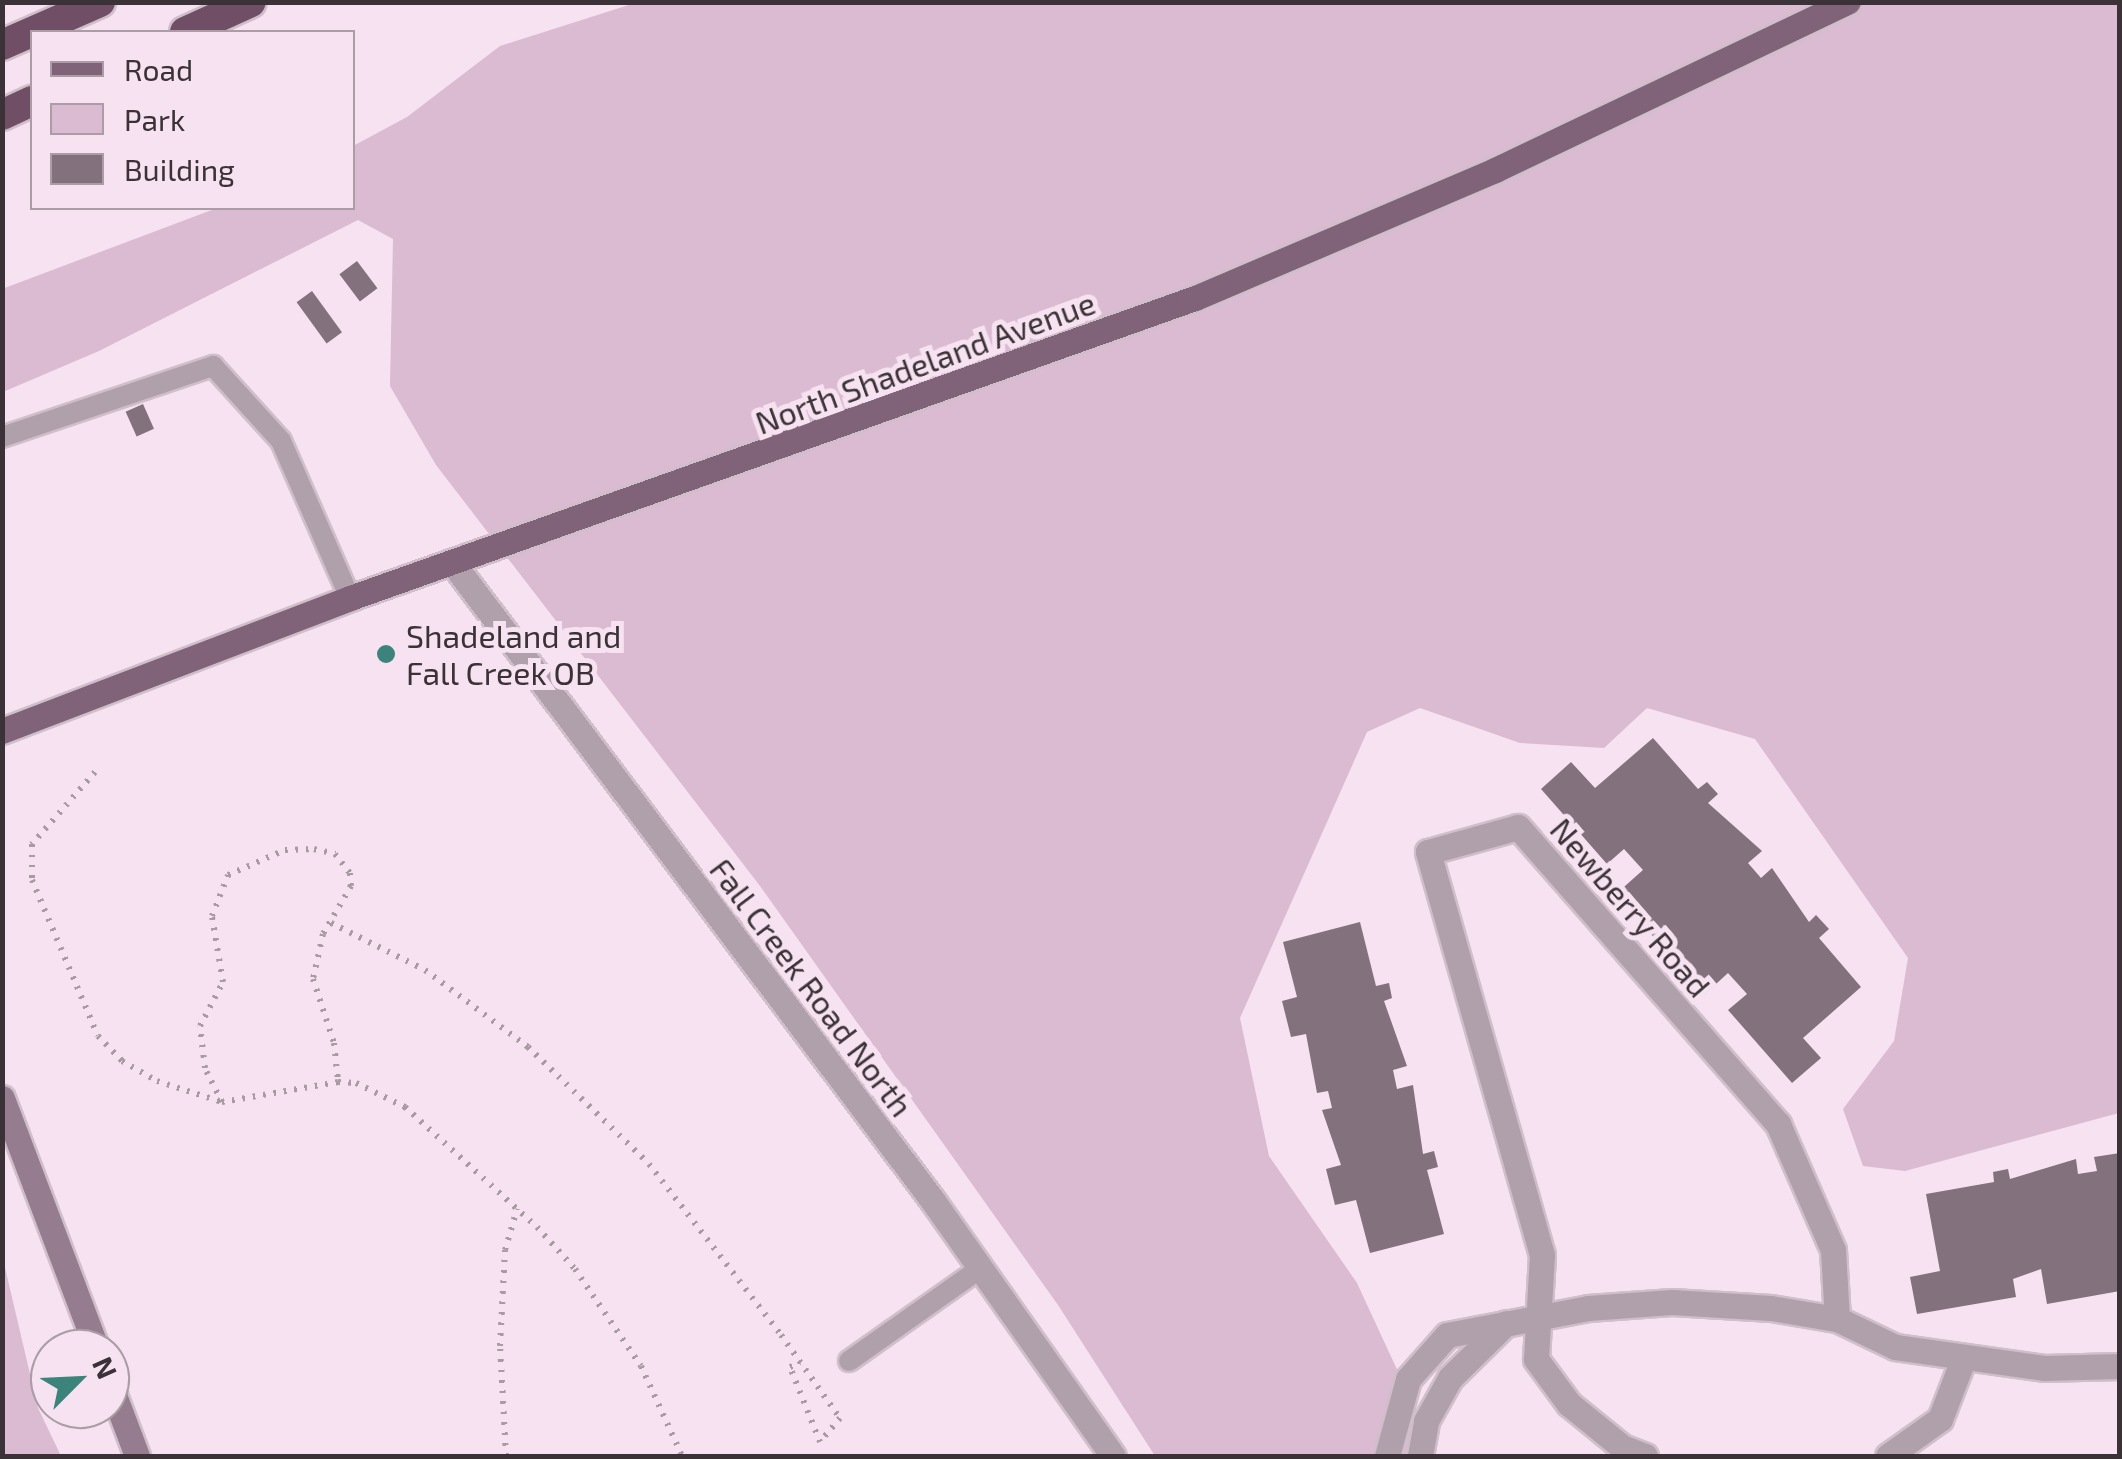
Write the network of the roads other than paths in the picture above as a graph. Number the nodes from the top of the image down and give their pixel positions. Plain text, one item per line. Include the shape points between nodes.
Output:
1 (100, 2) edge
2 (251, 2) edge
3 (1848, 2) edge
4 (36, 30) edge
5 (189, 30) edge
6 (30, 33) edge
7 (2, 45) edge
8 (30, 102) edge
9 (2, 115) edge
10 (2, 437) edge
11 (452, 562) junction
12 (350, 598) junction
13 (2, 731) edge
14 (2, 1098) edge
15 (981, 1268) junction
16 (1540, 1316) junction
17 (1837, 1320) junction
18 (1506, 1323) junction
19 (89, 1329) edge
20 (1964, 1356) junction
21 (849, 1361) dead end
22 (2120, 1366) edge
23 (127, 1429) edge
24 (137, 1456) edge
25 (1112, 1456) edge
26 (1387, 1456) edge
27 (1420, 1456) edge
28 (1646, 1456) edge
29 (1888, 1456) edge

1 - 4 highway
2 - 5 highway
3 - 11 main road, North Shadeland Avenue via 1479,177 1195,298
6 - 7 highway
8 - 9 highway
10 - 12 lane via 213,366 280,441
11 - 12 main road, North Shadeland Avenue
11 - 15 street, Fall Creek Road North
12 - 13 main road, North Shadeland Avenue
14 - 19 main road
15 - 21 lane
15 - 25 street, Fall Creek Road North
16 - 17 street via 1672,1302
16 - 17 street, Newberry Road via 1542,1255 1428,852 1518,826 1778,1124 1833,1250
16 - 18 street
16 - 28 street, Newberry Road via 1536,1359 1569,1404 1622,1446
17 - 20 street via 1895,1348
18 - 26 street via 1447,1335 1408,1379
18 - 27 street via 1450,1378 1426,1422
20 - 22 street via 2044,1368
20 - 29 street via 1940,1419
23 - 24 main road

